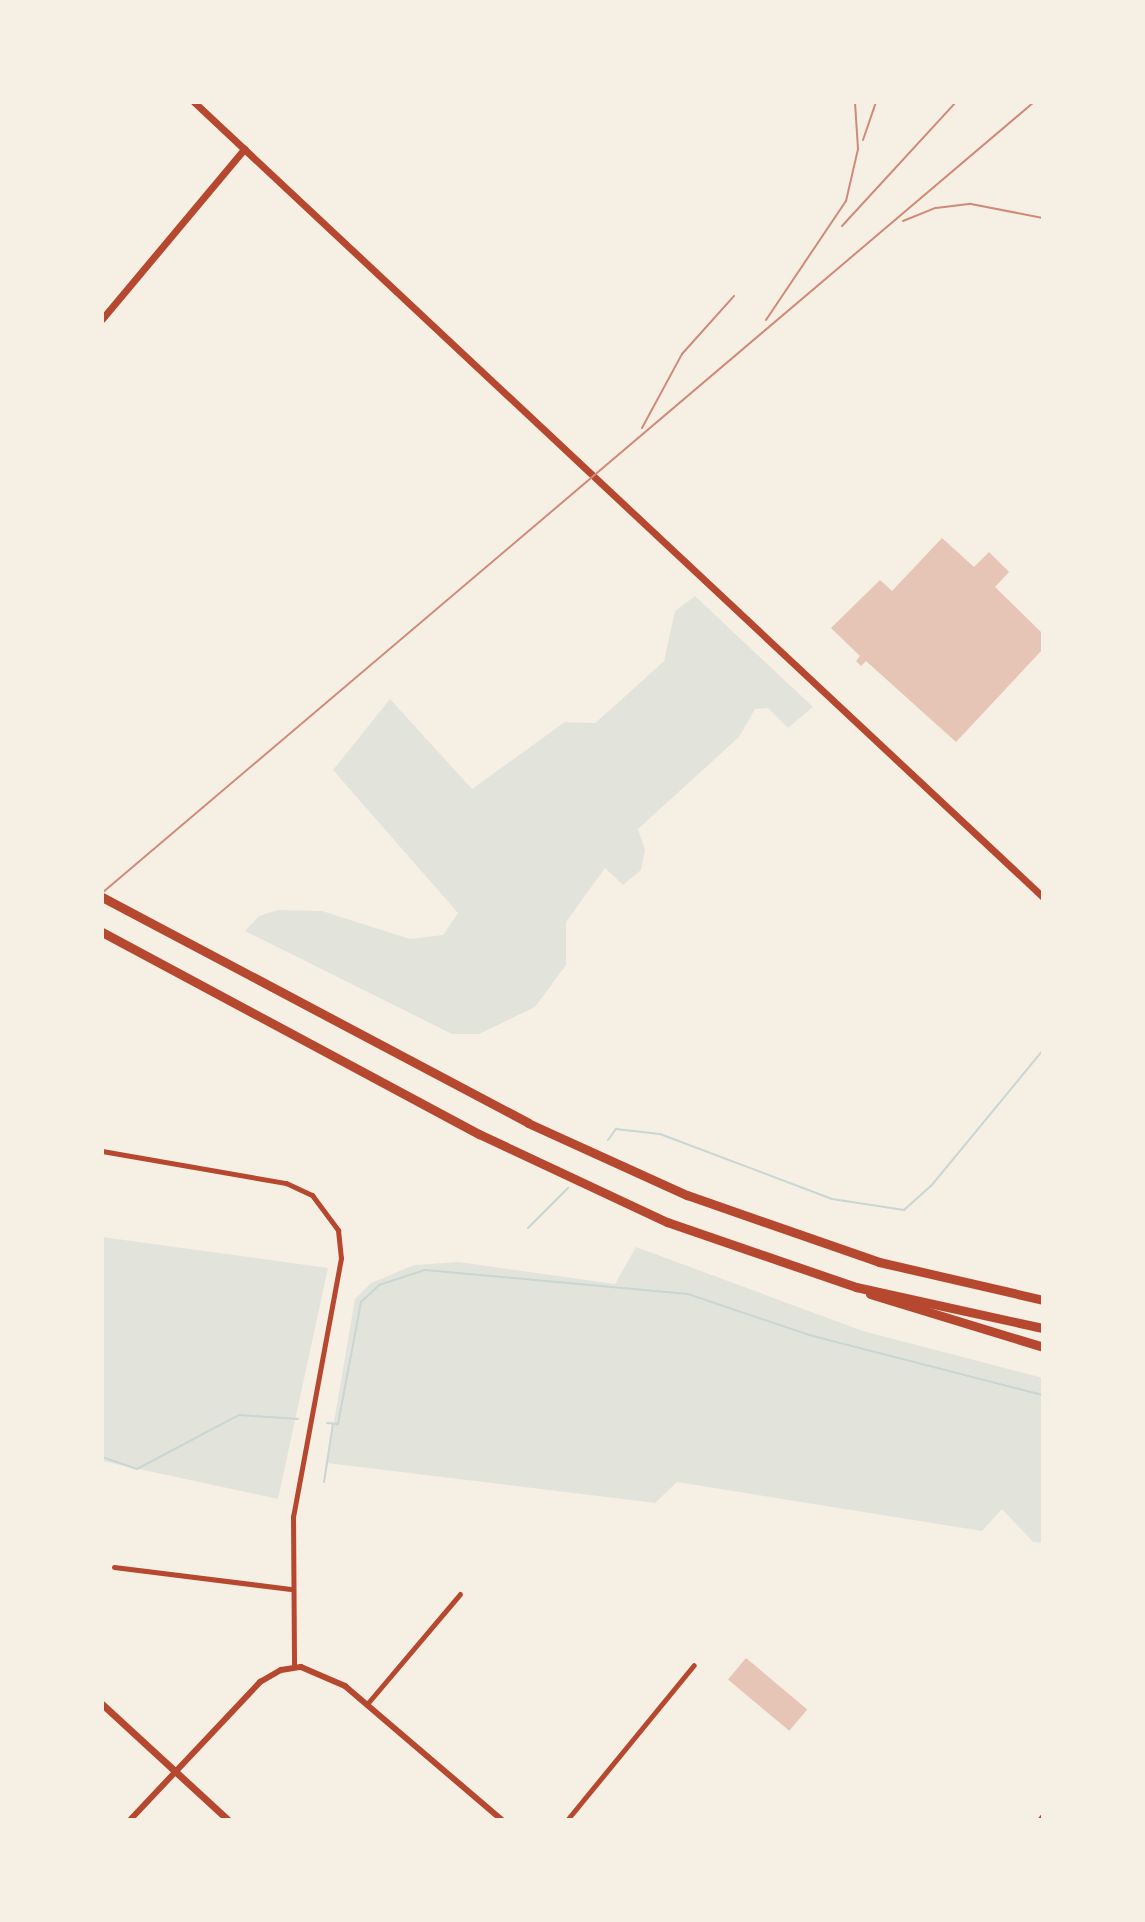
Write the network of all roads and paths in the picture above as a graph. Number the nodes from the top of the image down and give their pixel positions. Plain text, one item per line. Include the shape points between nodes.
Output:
1 (194, 102) edge
2 (244, 149) junction
3 (102, 319) edge
4 (1043, 897) edge
5 (102, 898) edge
6 (102, 932) edge
7 (102, 1151) edge
8 (856, 1287) junction
9 (1042, 1299) edge
10 (1043, 1328) edge
11 (1043, 1347) edge
12 (114, 1567) dead end
13 (291, 1589) junction
14 (460, 1594) dead end
15 (694, 1665) dead end
16 (294, 1667) junction
17 (102, 1704) edge
18 (367, 1704) junction
19 (175, 1771) junction
20 (1043, 1815) edge
21 (130, 1820) edge
22 (228, 1820) edge
23 (502, 1820) edge
24 (567, 1820) edge
25 (1039, 1820) edge

1 - 2 main road
2 - 3 main road
2 - 4 main road
5 - 9 highway via 528,1123 687,1195 879,1262
6 - 8 highway via 563,1176 682,1228
7 - 13 street via 286,1183 312,1195 338,1230 341,1258 293,1516
8 - 10 highway
8 - 11 highway via 890,1305
12 - 13 street
13 - 16 street
14 - 18 street
15 - 24 street
16 - 18 street via 324,1674
16 - 19 street via 260,1682
17 - 19 main road
18 - 23 street
19 - 21 street
19 - 22 main road
20 - 25 street

